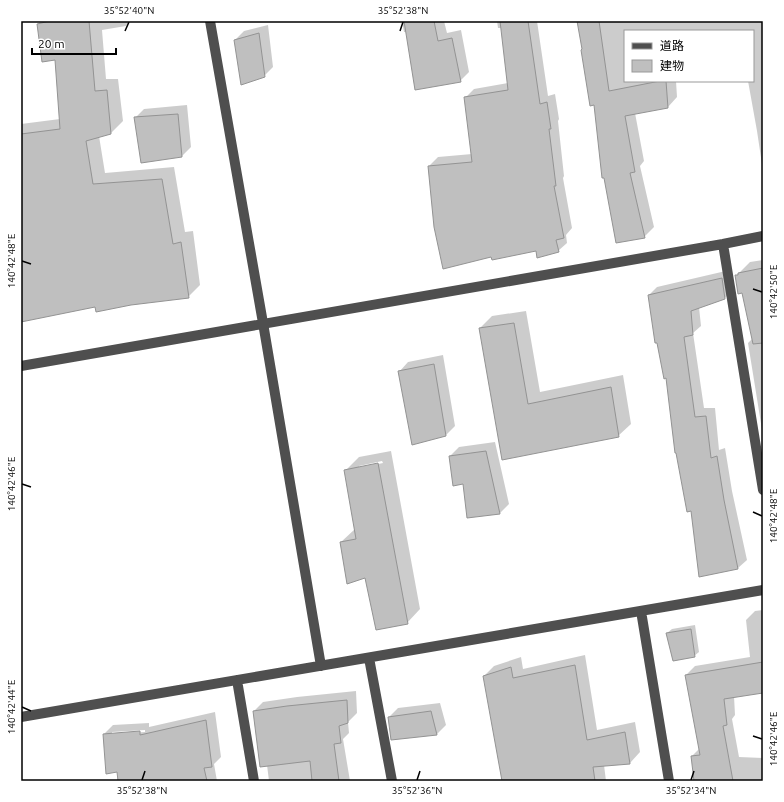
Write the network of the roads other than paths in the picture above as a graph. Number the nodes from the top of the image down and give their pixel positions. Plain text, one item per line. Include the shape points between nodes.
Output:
1 (210, 21) edge
2 (763, 236) edge
3 (722, 244) junction
4 (263, 324) junction
5 (21, 366) edge
6 (763, 490) edge
7 (763, 590) edge
8 (641, 611) junction
9 (369, 658) junction
10 (322, 666) junction
11 (237, 680) junction
12 (21, 717) edge
13 (254, 781) edge
14 (392, 781) edge
15 (669, 781) edge

1 - 4 street
2 - 3 street
3 - 4 street
3 - 6 street
4 - 5 street
4 - 10 street
7 - 8 street
8 - 9 street
8 - 15 street
9 - 10 street
9 - 14 street
10 - 11 street
11 - 12 street
11 - 13 street

